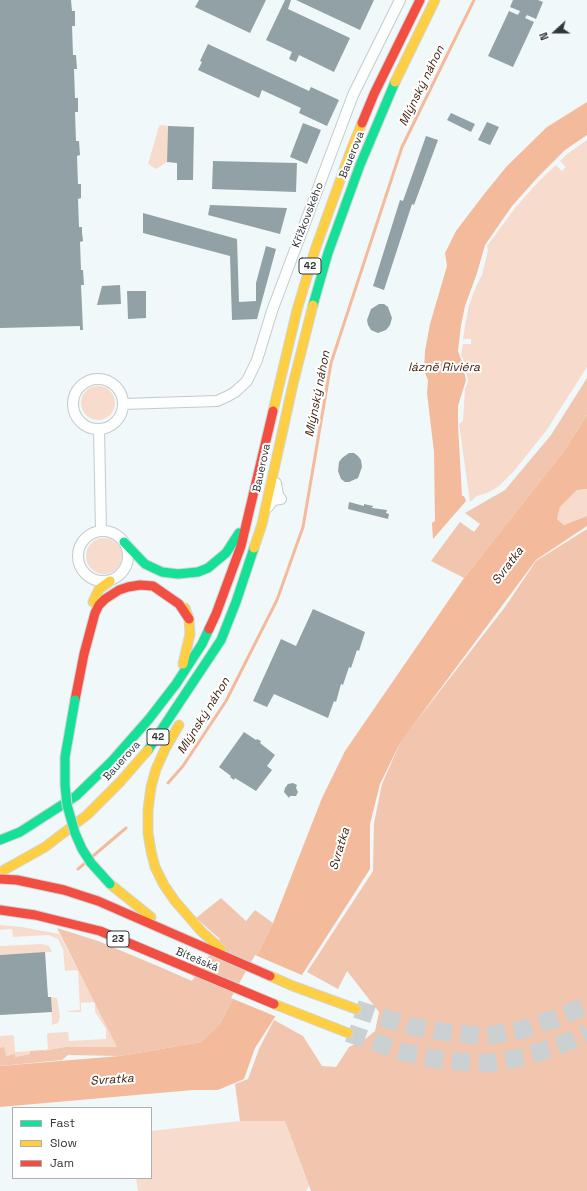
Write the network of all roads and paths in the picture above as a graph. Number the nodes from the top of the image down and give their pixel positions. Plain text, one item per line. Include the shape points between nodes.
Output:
1 (400, 0) edge
2 (420, 0) edge
3 (435, 0) edge
4 (123, 404) junction
5 (99, 429) junction
6 (276, 462) joint
7 (248, 519) junction
8 (262, 524) joint
9 (101, 531) junction
10 (124, 542) junction
11 (130, 576) dead end
12 (144, 576) dead end
13 (114, 579) junction
14 (189, 619) junction
15 (221, 640) junction
16 (84, 654) junction
17 (176, 684) junction
18 (194, 697) dead end
19 (184, 718) dead end
20 (46, 816) junction
21 (0, 832) edge
22 (0, 840) edge
23 (2, 874) edge
24 (0, 910) edge
25 (35, 915) junction
26 (0, 916) edge
27 (183, 938) junction
28 (214, 948) junction
29 (356, 1009) tunnel mouth
30 (348, 1033) tunnel mouth

1 - 4 street, Křížkovského via 353,95 272,311 257,360 246,381 235,392 217,400
2 - 7 highway, 42 via 374,94 315,250 278,382
3 - 6 highway, Bauerova / 42 via 381,114 328,253 309,319
4 - 5 street via 120,418 107,428
4 - 5 street via 121,393 110,381 93,379 79,387 73,403 77,419 91,428
5 - 9 street
6 - 8 street via 276,487 281,499 273,500 269,505
7 - 10 highway via 226,553 208,568 198,572 162,572 145,564
7 - 17 highway, 42 via 216,614 202,644
8 - 15 highway, Bauerova / 42
9 - 10 street via 118,535
9 - 13 street via 94,532 81,543 78,550 80,567 92,580 101,582
10 - 13 street via 127,548 127,564 124,571
11 - 13 highway
12 - 14 highway via 164,583 176,592 183,600
13 - 16 highway via 99,589 90,607
14 - 16 highway via 179,604 153,586 140,585 118,590 99,605
14 - 17 highway via 190,634 186,655
15 - 18 highway
15 - 23 highway, Bauerova / 42 via 152,745 120,782 66,832
16 - 27 highway, bridge via 65,757 67,805 73,829 91,863 110,884 143,912
17 - 20 highway, Bauerova / 42 via 149,720 112,761 76,796
19 - 28 highway via 156,769 150,792 148,833 155,868 164,885
20 - 21 highway, 42
20 - 22 highway, Bauerova / 42 via 20,832
23 - 27 highway, 23 via 98,901
24 - 25 highway, 23
25 - 26 highway
25 - 30 highway, Bítešská / 23 via 100,931
27 - 28 highway, 23
28 - 29 highway via 237,962

